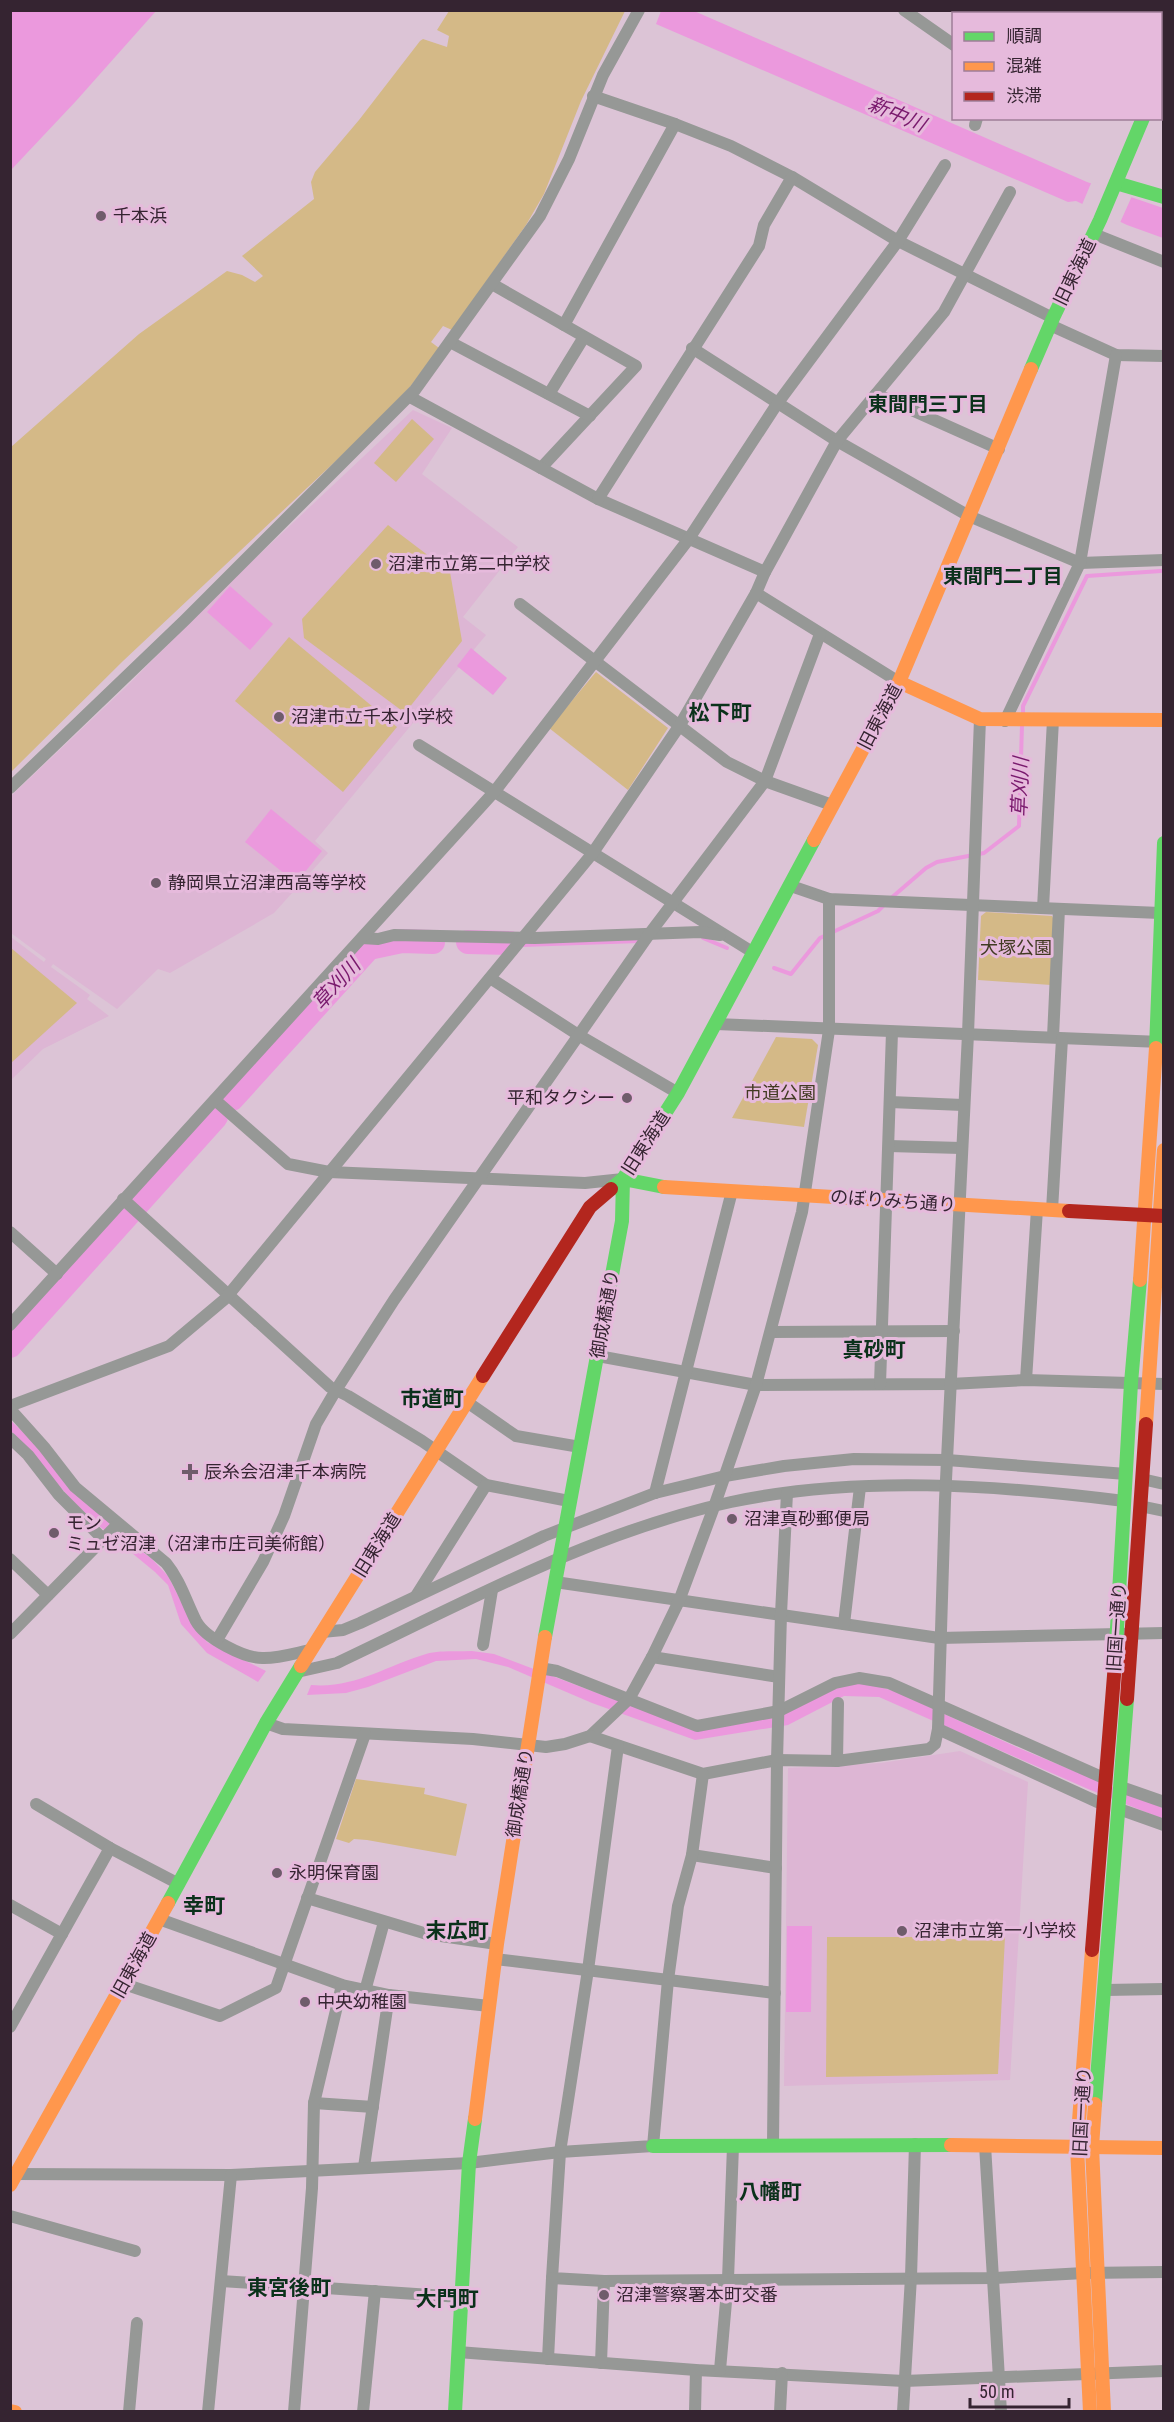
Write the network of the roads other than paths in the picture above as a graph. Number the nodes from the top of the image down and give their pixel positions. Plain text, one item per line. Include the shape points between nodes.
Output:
1 (639, 10) edge
2 (904, 10) edge
3 (952, 44) edge
4 (593, 96) junction
5 (1142, 120) edge
6 (675, 124) junction
7 (945, 165) dead end
8 (792, 177) junction
9 (1116, 183) junction
10 (1010, 192) dead end
11 (1164, 197) edge
12 (1094, 234) junction
13 (898, 242) junction
14 (1164, 262) edge
15 (964, 276) junction
16 (492, 284) junction
17 (1052, 322) junction
18 (564, 325) junction
19 (584, 337) junction
20 (450, 342) junction
21 (692, 348) junction
22 (1116, 355) junction
23 (1164, 356) edge
24 (549, 394) junction
25 (876, 394) junction
26 (410, 397) junction
27 (777, 404) junction
28 (590, 416) junction
29 (837, 441) junction
30 (999, 449) junction
31 (541, 468) junction
32 (598, 499) junction
33 (969, 516) junction
34 (688, 540) junction
35 (1164, 560) edge
36 (1080, 562) junction
37 (765, 572) junction
38 (756, 594) junction
39 (520, 604) dead end
40 (820, 634) junction
41 (595, 660) junction
42 (899, 682) junction
43 (980, 719) junction
44 (1053, 720) junction
45 (1164, 720) edge
46 (1005, 721) junction
47 (680, 724) junction
48 (419, 745) dead end
49 (765, 781) junction
50 (10, 788) edge
51 (495, 791) junction
52 (832, 805) junction
53 (1164, 843) edge
54 (592, 854) junction
55 (791, 886) junction
56 (829, 899) junction
57 (673, 903) junction
58 (973, 905) junction
59 (1043, 908) junction
60 (1059, 909) junction
61 (1160, 913) junction
62 (650, 933) junction
63 (725, 936) junction
64 (522, 937) junction
65 (362, 938) junction
66 (754, 953) junction
67 (490, 978) junction
68 (716, 1024) junction
69 (829, 1030) junction
70 (892, 1032) junction
71 (968, 1034) junction
72 (580, 1036) junction
73 (1058, 1038) junction
74 (1160, 1042) edge
75 (678, 1093) junction
76 (215, 1100) junction
77 (890, 1102) junction
78 (963, 1105) junction
79 (889, 1146) junction
80 (961, 1148) junction
81 (1164, 1150) edge
82 (329, 1172) junction
83 (479, 1178) junction
84 (623, 1179) junction
85 (732, 1191) junction
86 (803, 1195) junction
87 (123, 1199) junction
88 (887, 1200) junction
89 (958, 1205) junction
90 (1037, 1209) junction
91 (1052, 1210) junction
92 (1156, 1216) edge
93 (10, 1232) edge
94 (57, 1274) junction
95 (229, 1294) junction
96 (1139, 1301) junction
97 (1159, 1302) edge
98 (10, 1325) edge
99 (882, 1330) junction
100 (954, 1331) junction
101 (771, 1332) junction
102 (598, 1356) junction
103 (686, 1372) junction
104 (1026, 1380) junction
105 (1131, 1383) junction
106 (880, 1384) junction
107 (950, 1384) junction
108 (1148, 1384) junction
109 (1164, 1384) edge
110 (756, 1385) junction
111 (336, 1390) junction
112 (467, 1402) junction
113 (10, 1407) edge
114 (10, 1438) edge
115 (580, 1447) junction
116 (436, 1451) junction
117 (947, 1460) junction
118 (1126, 1474) junction
119 (725, 1476) junction
120 (1142, 1479) junction
121 (1164, 1484) edge
122 (486, 1485) junction
123 (860, 1487) junction
124 (945, 1488) junction
125 (655, 1493) junction
126 (787, 1493) junction
127 (569, 1501) junction
128 (1124, 1501) junction
129 (1140, 1506) junction
130 (714, 1507) junction
131 (1164, 1511) edge
132 (118, 1524) junction
133 (564, 1528) junction
134 (102, 1538) junction
135 (10, 1558) edge
136 (558, 1560) junction
137 (555, 1582) junction
138 (492, 1590) junction
139 (48, 1595) junction
140 (416, 1597) junction
141 (679, 1600) junction
142 (781, 1614) junction
143 (844, 1624) junction
144 (322, 1632) junction
145 (1164, 1633) edge
146 (10, 1634) edge
147 (1117, 1634) junction
148 (1132, 1635) junction
149 (939, 1638) junction
150 (217, 1640) junction
151 (483, 1645) dead end
152 (311, 1650) junction
153 (652, 1657) junction
154 (540, 1669) junction
155 (297, 1672) junction
156 (779, 1677) junction
157 (629, 1698) junction
158 (838, 1703) dead end
159 (939, 1705) junction
160 (779, 1711) junction
161 (266, 1723) junction
162 (938, 1729) junction
163 (365, 1734) junction
164 (590, 1736) junction
165 (527, 1744) junction
166 (618, 1746) junction
167 (777, 1760) junction
168 (837, 1761) junction
169 (703, 1774) junction
170 (1105, 1782) junction
171 (1121, 1790) junction
172 (1164, 1802) edge
173 (36, 1804) dead end
174 (1104, 1805) junction
175 (1119, 1809) junction
176 (1164, 1825) edge
177 (110, 1848) junction
178 (692, 1855) junction
179 (776, 1868) junction
180 (179, 1884) junction
181 (307, 1898) junction
182 (10, 1905) edge
183 (159, 1919) junction
184 (384, 1922) junction
185 (62, 1934) junction
186 (497, 1944) junction
187 (495, 1959) junction
188 (284, 1964) junction
189 (588, 1970) junction
190 (668, 1980) junction
191 (124, 1984) junction
192 (342, 1985) junction
193 (1164, 1989) edge
194 (1105, 1990) junction
195 (365, 1991) junction
196 (775, 1993) junction
197 (389, 1995) junction
198 (489, 2006) junction
199 (10, 2027) edge
200 (314, 2103) junction
201 (373, 2107) junction
202 (773, 2144) junction
203 (915, 2144) junction
204 (986, 2145) junction
205 (653, 2146) junction
206 (733, 2146) junction
207 (1077, 2147) junction
208 (1092, 2147) junction
209 (1164, 2148) edge
210 (560, 2152) junction
211 (469, 2163) junction
212 (364, 2167) junction
213 (313, 2170) junction
214 (231, 2175) junction
215 (12, 2177) edge
216 (10, 2216) edge
217 (135, 2251) dead end
218 (1091, 2272) junction
219 (1164, 2272) edge
220 (911, 2277) junction
221 (552, 2278) junction
222 (995, 2278) junction
223 (728, 2279) junction
224 (221, 2281) junction
225 (604, 2281) junction
226 (305, 2287) junction
227 (375, 2292) junction
228 (461, 2297) junction
229 (137, 2323) dead end
230 (458, 2352) junction
231 (548, 2359) junction
232 (601, 2363) junction
233 (696, 2370) junction
234 (720, 2370) junction
235 (1164, 2371) edge
236 (783, 2373) junction
237 (1096, 2373) junction
238 (999, 2377) junction
239 (904, 2381) junction
240 (10, 2411) edge
241 (15, 2412) edge
242 (129, 2412) edge
243 (208, 2412) edge
244 (294, 2412) edge
245 (363, 2412) edge
246 (455, 2412) edge
247 (695, 2412) edge
248 (780, 2412) edge
249 (903, 2412) edge
250 (1001, 2412) edge
251 (1090, 2412) edge
252 (1104, 2412) edge

1 - 4 street
2 - 3 street
4 - 6 street
4 - 16 street via 569,159 540,216
5 - 9 street, 旧東海道
6 - 8 street via 731,146
6 - 18 street
7 - 13 street
8 - 13 street
8 - 21 street via 764,225 759,246
9 - 11 street
9 - 12 street, 旧東海道
10 - 15 street
12 - 14 street
12 - 17 street, 旧東海道
13 - 15 street
13 - 27 street
15 - 17 street
15 - 25 street via 944,312
16 - 18 street
16 - 20 street
17 - 22 street
17 - 30 street, 旧東海道
18 - 19 street
19 - 24 street
19 - 28 street via 636,366
20 - 24 street
20 - 26 street
21 - 27 street
21 - 32 street
22 - 23 street
22 - 36 street
24 - 28 street
25 - 29 street
25 - 30 street
26 - 31 street
26 - 50 street
27 - 29 street
27 - 34 street
28 - 31 street
29 - 33 street
29 - 37 street
30 - 33 street, 旧東海道
31 - 32 street
32 - 34 street
33 - 36 street
33 - 42 street, 旧東海道
34 - 37 street
34 - 41 street
35 - 36 street
36 - 46 street
37 - 38 street
38 - 40 street
38 - 47 street
39 - 41 street
40 - 42 street
40 - 49 street
41 - 47 street
41 - 51 street
42 - 43 street
42 - 52 street, 旧東海道
43 - 46 street
43 - 58 street
44 - 45 street
44 - 46 street
44 - 59 street
47 - 49 street via 727,762
47 - 54 street
48 - 51 street
49 - 52 street
49 - 57 street
51 - 54 street
51 - 65 street
52 - 55 street, 旧東海道
53 - 61 street, 旧国一通り
54 - 57 street
54 - 64 street
55 - 56 street
55 - 66 street, 旧東海道
56 - 58 street
56 - 69 street
57 - 62 street
57 - 63 street
58 - 59 street
58 - 71 street
59 - 60 street
60 - 61 street
60 - 73 street
61 - 74 street, 旧国一通り
62 - 63 street
62 - 64 street
62 - 72 street
63 - 66 street
64 - 65 street
64 - 67 street
65 - 76 street
66 - 68 street, 旧東海道
67 - 72 street
67 - 82 street
68 - 69 street
68 - 75 street, 旧東海道
69 - 70 street
69 - 86 street
70 - 71 street
70 - 77 street
71 - 73 street
71 - 78 street
72 - 75 street
72 - 83 street
73 - 74 street
73 - 91 street
74 - 92 street, 旧国一通り
75 - 84 street, 旧東海道
76 - 82 street via 288,1164
76 - 87 street
77 - 78 street
77 - 79 street
78 - 80 street
79 - 80 street
79 - 88 street
80 - 89 street
81 - 92 street, 旧国一通り
82 - 83 street
82 - 95 street
83 - 84 street via 585,1183
83 - 111 street
84 - 85 street, のぼりみち通り via 671,1188
84 - 102 street, 御成橋通り via 622,1221
84 - 112 street, 旧東海道 via 590,1207
85 - 86 street, のぼりみち通り
85 - 103 street
86 - 88 street, のぼりみち通り
86 - 101 street
87 - 94 street
87 - 95 street
88 - 89 street, のぼりみち通り
88 - 99 street
89 - 90 street, のぼりみち通り
89 - 100 street
90 - 91 street, のぼりみち通り
90 - 104 street
91 - 92 street, のぼりみち通り
92 - 96 street, 旧国一通り
92 - 97 street, 旧国一通り
93 - 94 street
94 - 98 street
95 - 111 street
95 - 113 street via 169,1346
96 - 97 street
96 - 105 street, 旧国一通り
97 - 108 street, 旧国一通り
99 - 100 street
99 - 101 street
99 - 106 street
100 - 107 street
101 - 110 street
102 - 103 street
102 - 115 street, 御成橋通り
103 - 110 street
103 - 125 street
104 - 105 street
104 - 107 street
105 - 108 street
105 - 118 street, 旧国一通り
106 - 107 street
106 - 110 street
107 - 117 street
108 - 109 street
108 - 120 street, 旧国一通り
110 - 119 street
111 - 116 street
111 - 150 street via 316,1424 284,1516 263,1562
112 - 115 street via 516,1436
112 - 116 street, 旧東海道
113 - 132 street via 75,1487
114 - 134 street via 58,1495
115 - 127 street, 御成橋通り
116 - 122 street
116 - 144 street, 旧東海道
117 - 118 street
117 - 119 street via 854,1459
117 - 124 street
118 - 128 street, 旧国一通り
119 - 125 street
119 - 130 street
120 - 121 street
120 - 129 street, 旧国一通り
122 - 127 street
122 - 140 street
123 - 124 street
123 - 126 street
123 - 143 street
124 - 128 street via 1036,1491
124 - 149 street
125 - 133 street
126 - 130 street
126 - 142 street
127 - 133 street, 御成橋通り
128 - 147 street, 旧国一通り
129 - 131 street
129 - 148 street, 旧国一通り
130 - 136 street via 653,1524
130 - 141 street
132 - 134 street
132 - 150 street via 166,1563 176,1575 198,1623
133 - 136 street, 御成橋通り
133 - 140 street
134 - 139 street
135 - 139 street
136 - 137 street, 御成橋通り
136 - 138 street
137 - 141 street
137 - 154 street, 御成橋通り
138 - 151 street
138 - 155 street via 337,1663
139 - 146 street
140 - 144 street via 347,1628
141 - 142 street
141 - 153 street
142 - 143 street
142 - 156 street
143 - 149 street
144 - 152 street, 旧東海道
145 - 148 street
147 - 148 street
147 - 149 street
147 - 170 street, 旧国一通り
148 - 171 street, 旧国一通り
149 - 159 street
150 - 152 street via 257,1658
152 - 155 street, 旧東海道
153 - 156 street
153 - 157 street
154 - 157 street via 557,1671
154 - 165 street, 御成橋通り
155 - 161 street, 旧東海道
156 - 160 street
157 - 160 street via 697,1726
157 - 164 street
158 - 168 street
159 - 160 street via 889,1683 859,1678 835,1683
159 - 162 street
159 - 170 street
160 - 167 street
161 - 163 street via 283,1729
161 - 180 street, 旧東海道
162 - 168 street via 935,1744 929,1749
162 - 174 street
163 - 165 street
163 - 181 street
164 - 165 street via 546,1747
164 - 166 street
165 - 186 street, 御成橋通り
166 - 169 street
166 - 189 street
167 - 168 street
167 - 169 street
167 - 179 street
169 - 178 street
170 - 174 street, 旧国一通り
171 - 172 street
171 - 175 street, 旧国一通り
173 - 177 street
174 - 207 street, 旧国一通り
175 - 176 street
175 - 194 street, 旧国一通り
177 - 180 street
177 - 185 street
178 - 179 street
178 - 190 street via 678,1906
179 - 196 street
180 - 183 street, 旧東海道
181 - 184 street
181 - 188 street
182 - 185 street
183 - 188 street
183 - 191 street, 旧東海道
184 - 186 street via 427,1934
184 - 195 street
185 - 199 street
186 - 187 street, 御成橋通り
187 - 189 street
187 - 198 street, 御成橋通り
188 - 191 street via 276,1988 220,2016
188 - 192 street
189 - 190 street
189 - 210 street
190 - 196 street
190 - 205 street
191 - 215 street, 旧東海道
192 - 195 street
192 - 200 street
193 - 194 street
194 - 208 street, 旧国一通り
195 - 197 street
196 - 202 street
197 - 198 street
197 - 201 street
198 - 211 street, 御成橋通り
200 - 201 street
200 - 213 street
201 - 212 street
202 - 203 street
202 - 206 street
203 - 204 street
203 - 220 street
204 - 207 street
204 - 222 street
205 - 206 street
205 - 210 street
206 - 223 street
207 - 208 street
207 - 218 street, 旧国一通り
208 - 209 street
208 - 218 street, 旧国一通り
210 - 211 street
210 - 221 street
211 - 212 street
211 - 228 street, 御成橋通り
212 - 213 street
213 - 214 street
213 - 226 street
214 - 215 street
214 - 224 street
216 - 217 street
218 - 219 street
218 - 222 street
218 - 237 street, 旧国一通り
220 - 222 street
220 - 223 street
220 - 239 street
221 - 225 street
221 - 231 street
222 - 238 street
223 - 225 street
223 - 234 street
224 - 226 street
224 - 243 street
225 - 232 street
226 - 227 street
226 - 244 street
227 - 228 street
227 - 245 street
228 - 230 street, 御成橋通り
229 - 242 street
230 - 231 street
230 - 246 street, 御成橋通り
231 - 232 street
232 - 233 street
233 - 234 street
233 - 247 street
234 - 236 street
235 - 237 street
236 - 239 street
236 - 248 street
237 - 238 street
237 - 251 street, 旧国一通り
237 - 252 street, 旧国一通り
238 - 239 street
238 - 250 street
239 - 249 street
240 - 241 street

